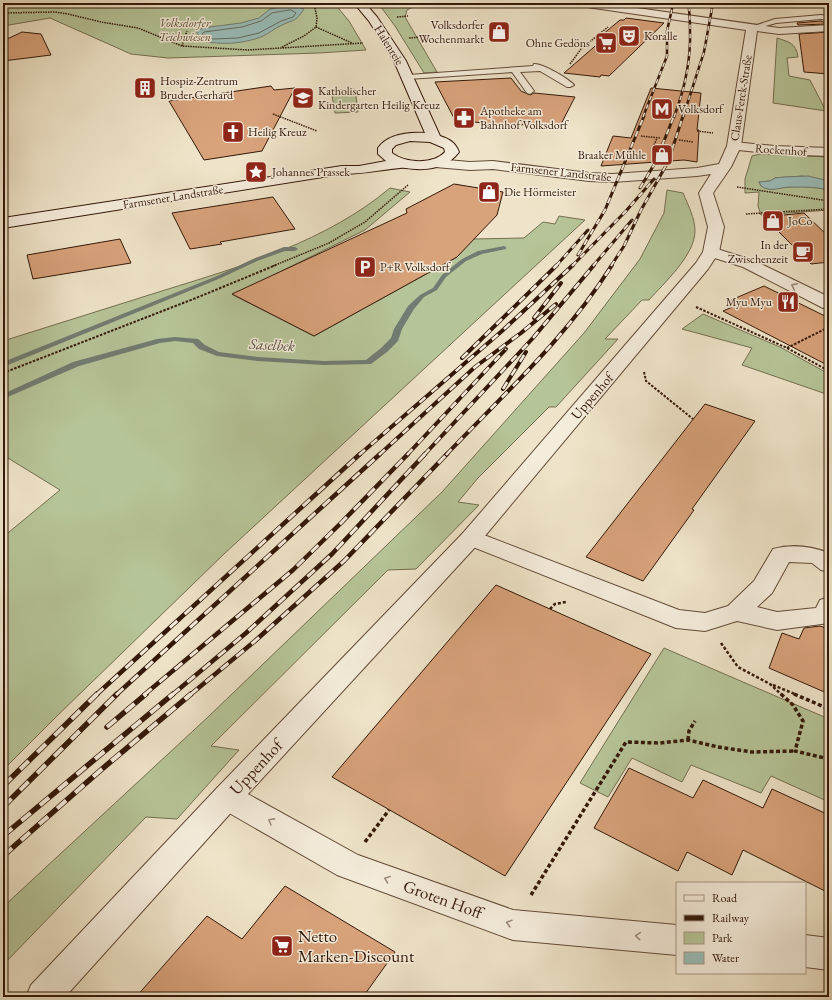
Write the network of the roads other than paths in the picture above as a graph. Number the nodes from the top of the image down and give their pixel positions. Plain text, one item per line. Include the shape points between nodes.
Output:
1 (359, 3) edge
2 (580, 3) edge
3 (829, 18) edge
4 (752, 28) junction
5 (829, 28) edge
6 (514, 70) junction
7 (408, 77) junction
8 (570, 85) dead end
9 (530, 91) dead end
10 (422, 114) junction
11 (410, 137) junction
12 (434, 138) junction
13 (734, 146) junction
14 (452, 152) junction
15 (829, 152) edge
16 (385, 154) junction
17 (402, 163) junction
18 (435, 163) junction
19 (494, 165) junction
20 (725, 165) junction
21 (342, 170) junction
22 (652, 176) junction
23 (706, 197) junction
24 (3, 223) edge
25 (711, 252) junction
26 (829, 304) edge
27 (471, 538) junction
28 (829, 564) edge
29 (829, 606) edge
30 (737, 612) junction
31 (227, 797) junction
32 (676, 940) edge
33 (806, 951) edge
34 (829, 954) edge
35 (43, 997) edge

1 - 7 street, Halenreie via 387,39
2 - 4 street
3 - 4 lane via 775,21
4 - 5 street via 779,31
4 - 13 street, Claus-Ferck-Straße
6 - 7 lane
6 - 8 lane via 539,67
6 - 9 lane
7 - 10 street, Halenreie
10 - 11 street
10 - 12 street, Halenreie
11 - 12 street, Farmsener Landstraße
11 - 16 street, Farmsener Landstraße via 391,142 384,148
12 - 14 street, Farmsener Landstraße via 450,146
13 - 15 street, Rockenhof
13 - 20 street, Claus-Ferck-Straße
14 - 18 street via 447,158
14 - 19 street, Farmsener Landstraße
16 - 17 street, Farmsener Landstraße
16 - 21 street, Farmsener Landstraße
17 - 18 street, Farmsener Landstraße
17 - 21 street, Farmsener Landstraße
18 - 19 street, Farmsener Landstraße
19 - 22 street, Farmsener Landstraße via 603,178
20 - 22 street, Farmsener Landstraße via 697,172
20 - 23 street, Claus-Ferck-Straße via 712,182
21 - 24 street, Farmsener Landstraße
22 - 23 street, Farmsener Landstraße via 681,182
23 - 25 street via 716,227
26 -> 25 street via 749,264
25 - 27 street, Uppenhof via 676,298
27 - 30 street via 676,619 706,622
27 - 31 street, Uppenhof
28 - 30 street via 804,553 780,555 763,587
29 - 30 street via 824,616 777,621
32 -> 31 street, Groten Hoff via 512,924 348,864
31 - 35 street, Uppenhof
33 - 34 street

